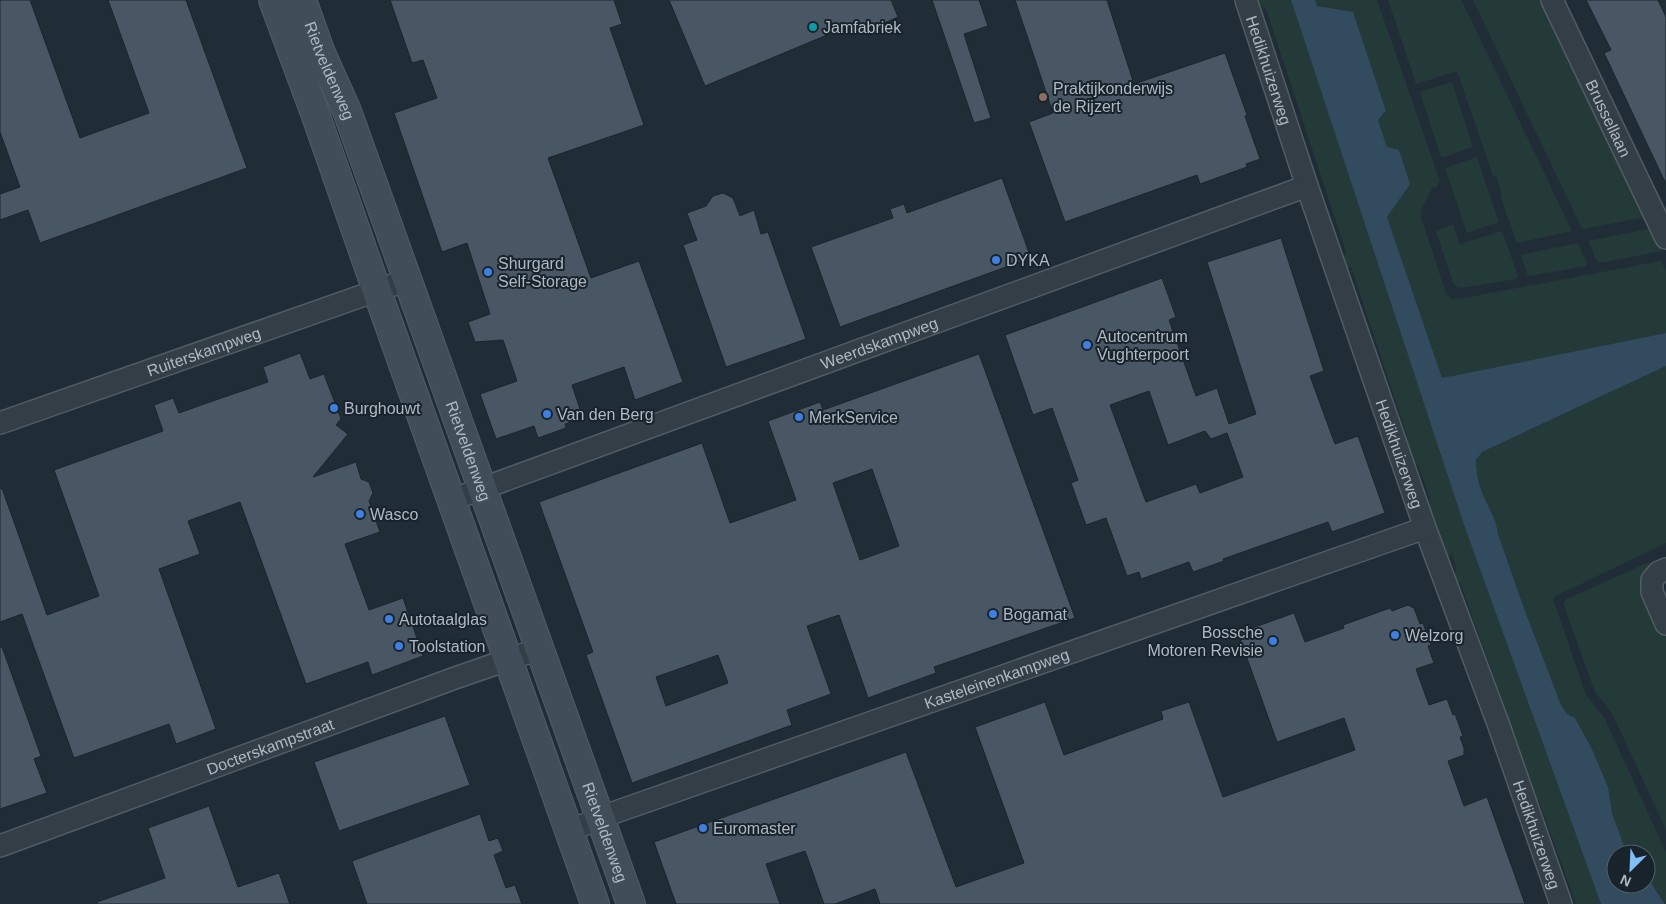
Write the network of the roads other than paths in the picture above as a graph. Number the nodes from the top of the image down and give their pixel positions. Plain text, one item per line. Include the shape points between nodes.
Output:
1 (273, 0) edge
2 (302, 0) edge
3 (1246, 0) edge
4 (1552, 0) edge
5 (1307, 186) junction
6 (1666, 238) edge
7 (407, 280) junction
8 (376, 291) junction
9 (0, 423) edge
10 (482, 489) junction
11 (451, 500) junction
12 (1425, 528) junction
13 (1666, 569) edge
14 (1666, 624) edge
15 (539, 649) junction
16 (508, 659) junction
17 (600, 818) junction
18 (568, 831) junction
19 (0, 846) edge
20 (595, 904) edge
21 (631, 904) edge
22 (1561, 904) edge

1 - 8 main road, Rietveldenweg
2 - 7 main road, Rietveldenweg
3 - 5 street, Hedikhuizerweg
4 - 6 street, Brussellaan
5 - 10 street, Weerdskampweg
5 - 12 street, Hedikhuizerweg
7 - 8 street, Ruiterskampweg
7 - 10 main road, Rietveldenweg
8 - 9 street, Ruiterskampweg
8 - 11 main road, Rietveldenweg
10 - 11 street, Weerdskampweg
10 - 15 main road, Rietveldenweg
11 - 16 main road, Rietveldenweg
12 - 17 street, Kasteleinenkampweg
12 - 22 street, Hedikhuizerweg
13 - 14 street via 1652,580 1652,592
15 - 16 street, Docterskampstraat
15 - 17 main road, Rietveldenweg
16 - 18 main road, Rietveldenweg
16 - 19 street, Docterskampstraat
17 - 18 street, Kasteleinenkampweg
17 - 21 main road, Rietveldenweg
18 - 20 main road, Rietveldenweg

